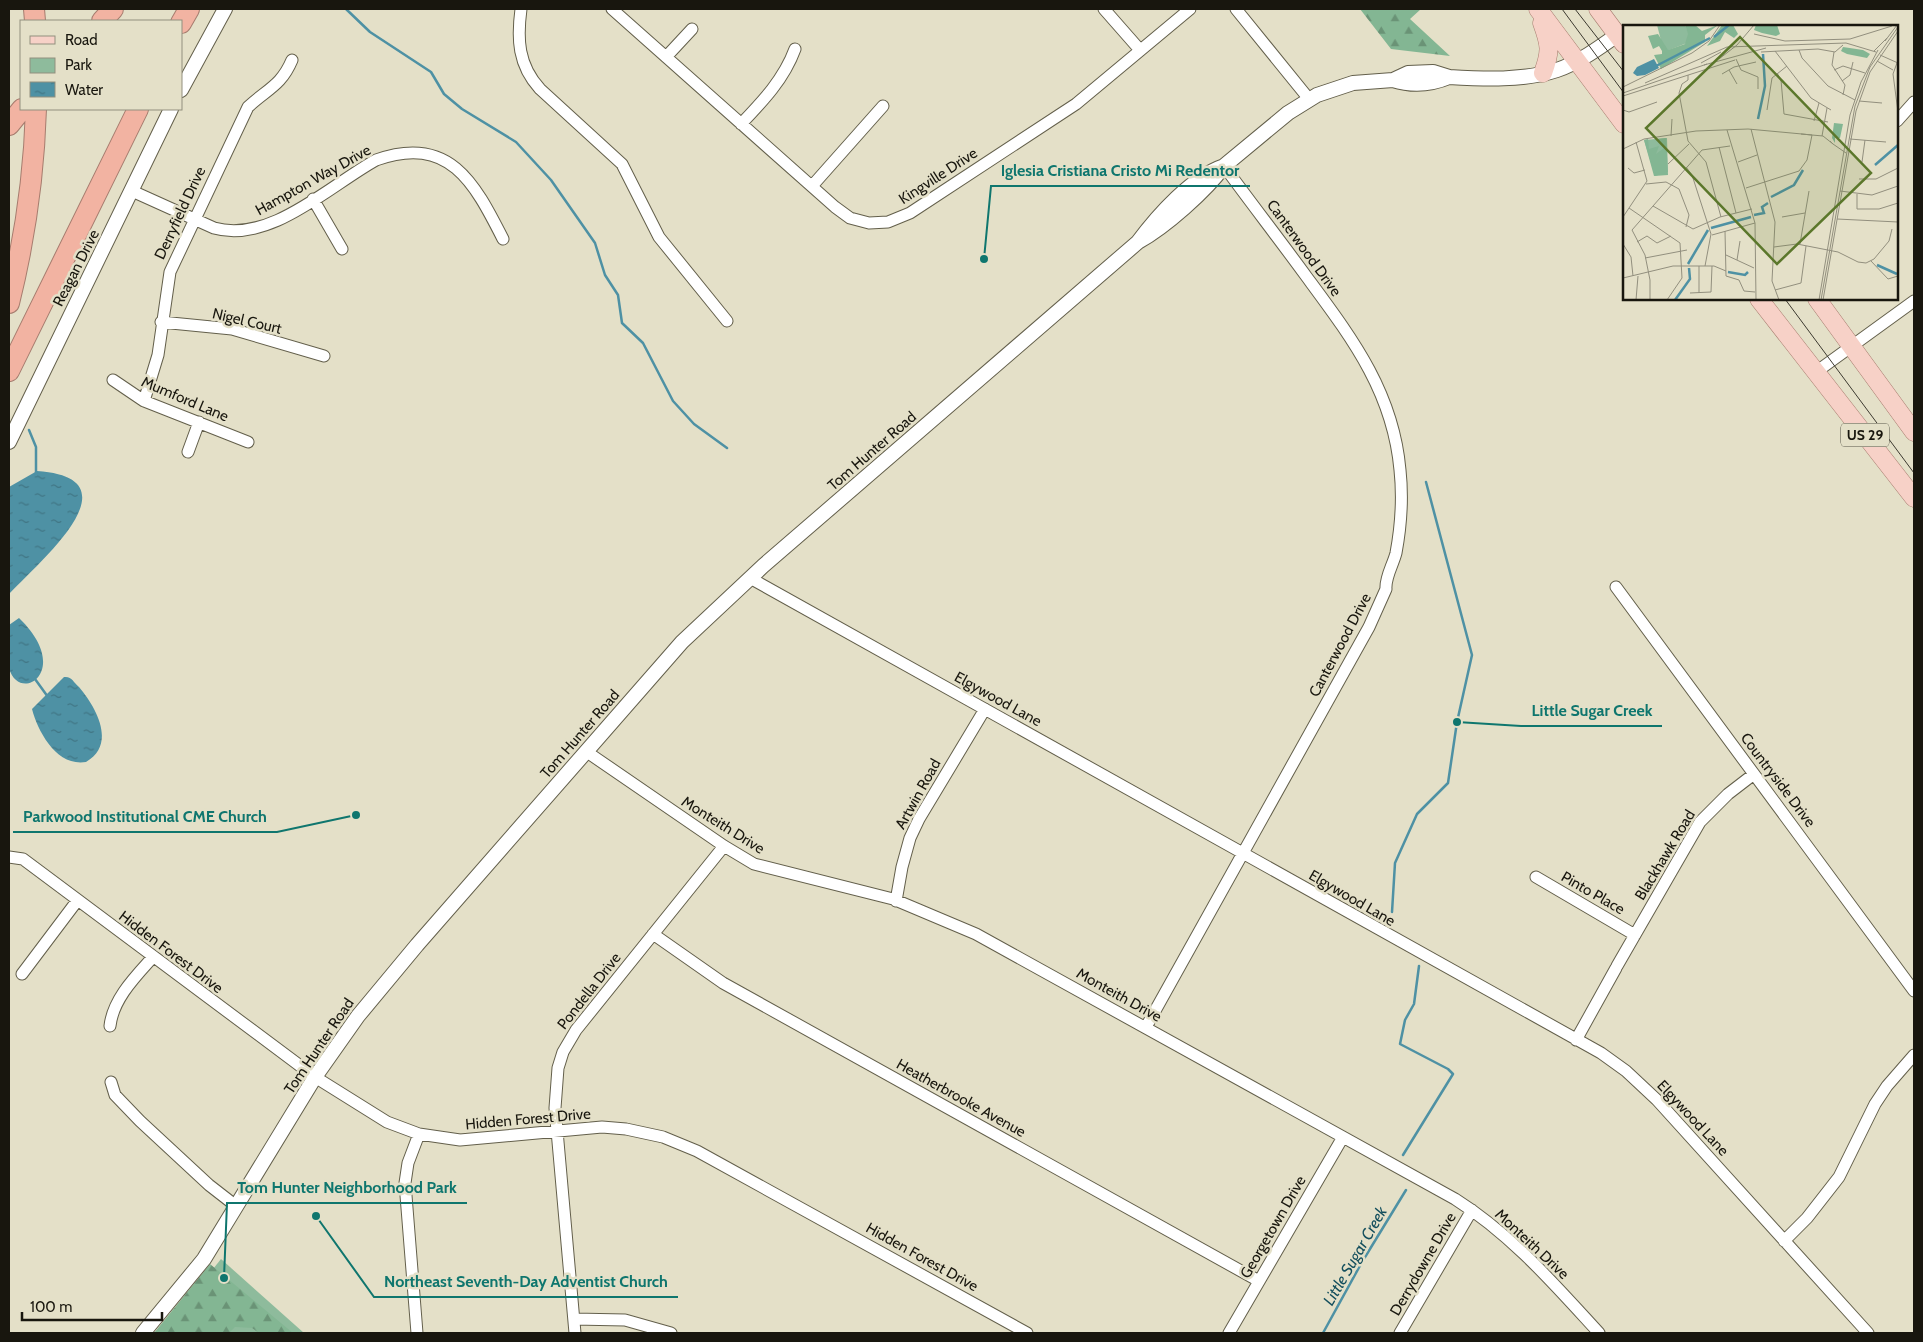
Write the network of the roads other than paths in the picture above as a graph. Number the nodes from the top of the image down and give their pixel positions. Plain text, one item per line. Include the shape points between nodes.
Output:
1 (113, 9) edge
2 (189, 9) edge
3 (225, 9) edge
4 (521, 9) edge
5 (612, 9) edge
6 (1104, 9) edge
7 (1190, 9) edge
8 (1236, 9) edge
9 (1537, 9) edge
10 (1598, 9) edge
11 (103, 20) edge
12 (182, 21) edge
13 (692, 29) dead end
14 (1621, 39) edge
15 (795, 49) dead end
16 (1140, 50) junction
17 (666, 57) junction
18 (292, 60) dead end
19 (1576, 60) junction
20 (1543, 73) junction
21 (182, 88) edge
22 (1308, 99) junction
23 (1914, 102) edge
24 (883, 106) dead end
25 (21, 110) edge
26 (36, 110) edge
27 (138, 110) edge
28 (171, 110) edge
29 (1898, 120) edge
30 (1623, 123) edge
31 (740, 124) junction
32 (9, 125) edge
33 (1224, 166) junction
34 (812, 186) junction
35 (132, 191) junction
36 (313, 199) junction
37 (194, 219) junction
38 (503, 238) dead end
39 (342, 249) dead end
40 (1760, 300) edge
41 (1818, 300) edge
42 (9, 302) edge
43 (1914, 302) edge
44 (727, 321) dead end
45 (161, 322) junction
46 (1853, 346) junction
47 (324, 356) dead end
48 (9, 371) edge
49 (1816, 372) junction
50 (113, 380) dead end
51 (144, 401) junction
52 (199, 422) junction
53 (1914, 432) edge
54 (9, 442) edge
55 (248, 442) dead end
56 (188, 452) dead end
57 (1914, 498) edge
58 (750, 578) junction
59 (1616, 587) dead end
60 (984, 709) junction
61 (587, 752) junction
62 (1754, 774) junction
63 (724, 846) junction
64 (1243, 854) junction
65 (9, 856) edge
66 (1536, 877) dead end
67 (77, 901) junction
68 (896, 901) junction
69 (653, 934) junction
70 (1635, 935) junction
71 (153, 957) junction
72 (22, 974) dead end
73 (1914, 991) edge
74 (110, 1026) dead end
75 (1146, 1027) junction
76 (1576, 1040) junction
77 (1914, 1055) edge
78 (315, 1077) junction
79 (111, 1082) dead end
80 (557, 1132) junction
81 (419, 1134) junction
82 (1343, 1137) junction
83 (236, 1206) junction
84 (1472, 1210) junction
85 (1784, 1241) junction
86 (1259, 1281) junction
87 (574, 1319) junction
88 (143, 1333) edge
89 (417, 1333) edge
90 (575, 1333) edge
91 (671, 1333) edge
92 (1026, 1333) edge
93 (1228, 1333) edge
94 (1400, 1333) edge
95 (1599, 1333) edge
96 (1868, 1333) edge

1 - 11 highway
2 - 12 highway
3 - 21 street
4 - 44 street via 518,41 530,76 622,164 659,237
5 - 17 street, Kingville Drive
6 - 16 street
7 - 16 street, Kingville Drive
8 - 22 street
9 - 19 main road
9 - 20 main road via 1550,45
10 - 14 main road
13 - 17 street
14 - 19 street, Tom Hunter Road
15 - 31 street via 778,82
16 - 34 street, Kingville Drive via 1076,104 898,219 879,224 850,218
17 - 31 street, Kingville Drive
18 - 37 street, Derryfield Drive via 282,81 248,108
19 - 20 street, Tom Hunter Road
19 - 30 main road
20 - 22 street, Tom Hunter Road via 1492,78 1449,77 1436,83 1406,84 1393,80 1354,83
22 - 33 street, Tom Hunter Road
23 - 29 street
24 - 34 street
25 - 32 highway
26 - 42 highway via 22,249
27 - 48 highway
28 - 35 street, Reagan Drive
31 - 34 street, Kingville Drive
33 - 58 street, Tom Hunter Road via 1216,178 1154,233 1138,242
33 - 64 street, Canterwood Drive via 1368,364 1386,405 1395,438 1402,497 1393,564 1375,615
35 - 37 street, Hampton Way Drive
35 - 54 street, Reagan Drive
36 - 37 street, Hampton Way Drive via 262,227 250,230 225,231
36 - 38 street, Hampton Way Drive via 376,160 400,153 426,154 448,162 466,176
36 - 39 street
37 - 45 street, Derryfield Drive via 170,272
40 - 49 main road, US 29
41 - 46 main road, US 29
43 - 46 street
45 - 47 street, Nigel Court via 232,330
45 - 51 street, Derryfield Drive via 158,355
46 - 49 street
46 - 53 main road, US 29
49 - 57 main road, US 29
50 - 51 street, Mumford Lane
51 - 52 street, Mumford Lane
52 - 55 street, Mumford Lane
52 - 56 street
58 - 60 street, Elgywood Lane
58 - 61 street, Tom Hunter Road via 682,642
59 - 62 street, Countryside Drive
60 - 64 street, Elgywood Lane
60 - 68 street, Artwin Road via 910,838
61 - 63 street, Monteith Drive
61 - 78 street, Tom Hunter Road via 376,994
62 - 70 street, Blackhawk Road via 1700,822
62 - 73 street, Countryside Drive
63 - 68 street, Monteith Drive via 768,869
63 - 69 street, Pondella Drive
64 - 75 street, Canterwood Drive
64 - 76 street, Elgywood Lane
65 - 67 street, Hidden Forest Drive via 23,860
66 - 70 street, Pinto Place
67 - 71 street, Hidden Forest Drive
67 - 72 street
68 - 75 street, Monteith Drive via 989,940
69 - 80 street, Pondella Drive via 576,1030 563,1052 555,1081
69 - 86 street, Heatherbrooke Avenue via 723,983
70 - 76 street, Blackhawk Road
71 - 74 street via 118,1001
71 - 78 street, Hidden Forest Drive
75 - 82 street, Monteith Drive
76 - 85 street, Elgywood Lane via 1614,1062 1647,1090
77 - 85 street via 1886,1086 1839,1178
78 - 81 street, Hidden Forest Drive via 387,1122
78 - 83 street, Tom Hunter Road
79 - 83 street via 115,1095 140,1121
80 - 81 street, Hidden Forest Drive via 461,1140
80 - 87 street, Pondella Drive
80 - 92 street, Hidden Forest Drive via 602,1127 626,1129 675,1141 706,1155
81 - 89 street via 408,1163 405,1183
82 - 84 street, Monteith Drive
82 - 86 street, Georgetown Drive
83 - 88 street, Tom Hunter Road via 204,1259
84 - 94 street, Derrydowne Drive
84 - 95 street, Monteith Drive via 1523,1252
85 - 96 street, Elgywood Lane
86 - 93 street, Georgetown Drive
87 - 90 street, Pondella Drive
87 - 91 street via 624,1320

